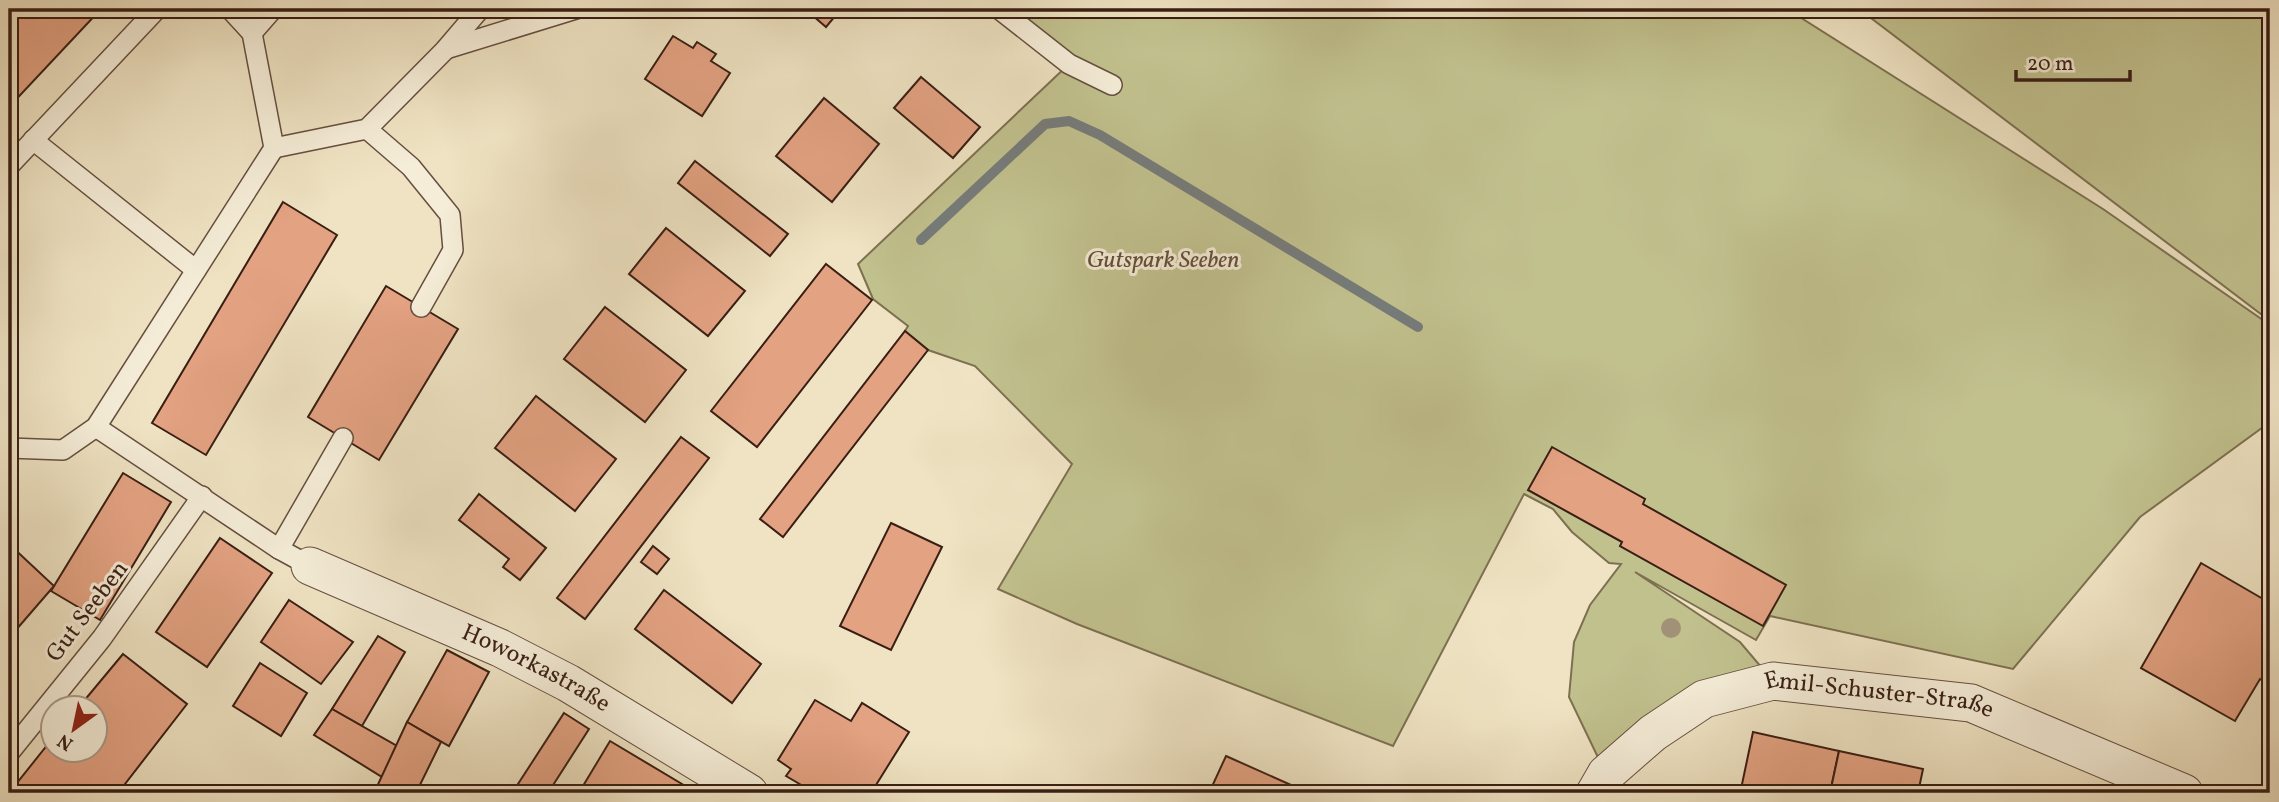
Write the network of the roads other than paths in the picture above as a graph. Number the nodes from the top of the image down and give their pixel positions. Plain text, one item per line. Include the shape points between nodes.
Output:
1 (157, 9) edge
2 (230, 9) edge
3 (273, 9) edge
4 (480, 9) edge
5 (576, 9) edge
6 (999, 9) edge
7 (252, 33) junction
8 (445, 50) junction
9 (1112, 85) dead end
10 (367, 129) junction
11 (33, 139) junction
12 (274, 148) junction
13 (9, 166) edge
14 (196, 270) junction
15 (421, 307) dead end
16 (96, 427) junction
17 (343, 439) dead end
18 (9, 448) edge
19 (202, 496) junction
20 (279, 550) junction
21 (310, 566) joint
22 (9, 753) edge
23 (749, 793) edge
24 (1595, 793) edge
25 (2184, 793) edge

1 - 11 lane
2 - 7 lane
3 - 7 lane
4 - 8 lane
5 - 8 lane
6 - 9 lane via 1069,64
7 - 12 lane
8 - 10 lane
10 - 12 lane
10 - 15 lane via 411,167 450,215 453,250
11 - 13 lane
11 - 14 lane
12 - 14 lane
14 - 16 lane
16 - 18 lane via 63,450
16 - 19 lane
17 - 20 lane
19 - 20 lane
19 - 22 lane, Gut Seeben via 102,638
20 - 21 lane
21 - 23 street, Howorkastraße via 500,648 568,683
24 - 25 street, Emil-Schuster-Straße via 1606,774 1634,749 1704,699 1773,681 1971,703

